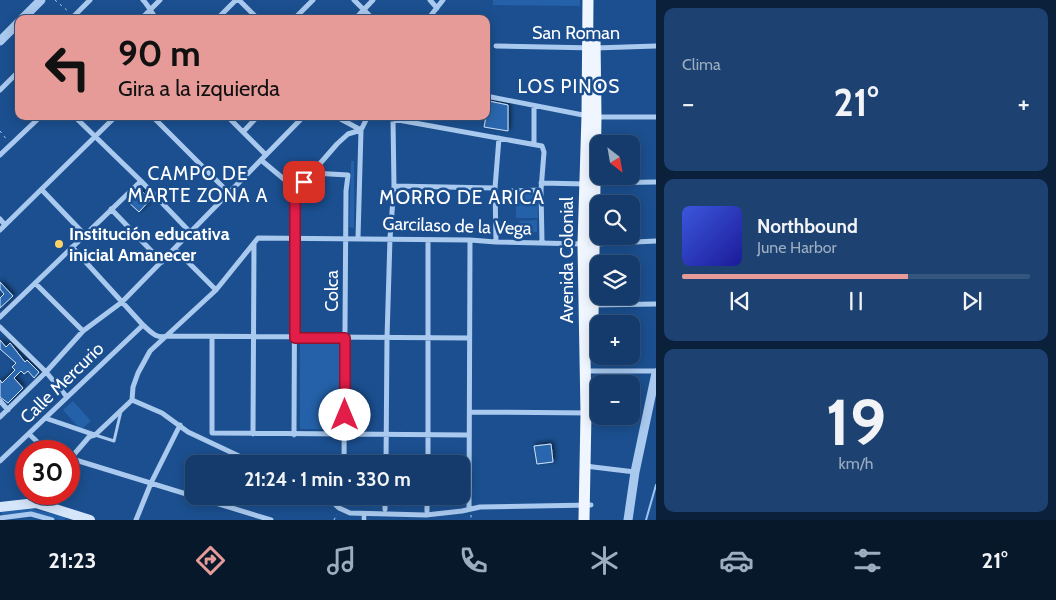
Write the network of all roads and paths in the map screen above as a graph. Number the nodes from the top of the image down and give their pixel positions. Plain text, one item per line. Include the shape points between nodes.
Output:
1 (41, 0) edge
2 (55, 0) edge
3 (90, 0) edge
4 (143, 0) edge
5 (160, 0) edge
6 (238, 0) edge
7 (313, 0) edge
8 (354, 0) edge
9 (374, 0) edge
10 (430, 0) edge
11 (443, 0) edge
12 (588, 0) edge
13 (595, 0) edge
14 (437, 8) junction
15 (151, 9) junction
16 (364, 10) junction
17 (26, 15) edge
18 (70, 15) edge
19 (74, 15) edge
20 (145, 15) edge
21 (153, 15) edge
22 (221, 15) edge
23 (254, 15) edge
24 (298, 15) edge
25 (359, 15) edge
26 (369, 15) edge
27 (431, 15) edge
28 (15, 26) edge
29 (0, 41) edge
30 (496, 46) dead end
31 (656, 46) edge
32 (591, 47) junction
33 (15, 75) edge
34 (0, 90) edge
35 (490, 97) edge
36 (534, 106) junction
37 (591, 117) junction
38 (656, 117) edge
39 (37, 120) edge
40 (78, 120) edge
41 (112, 120) edge
42 (156, 120) edge
43 (231, 120) edge
44 (254, 120) edge
45 (300, 120) edge
46 (343, 120) edge
47 (366, 120) edge
48 (393, 120) edge
49 (399, 120) edge
50 (361, 130) junction
51 (0, 131) edge
52 (243, 132) junction
53 (591, 135) edge
54 (94, 137) junction
55 (499, 138) junction
56 (534, 143) junction
57 (11, 145) junction
58 (0, 155) edge
59 (266, 155) junction
60 (261, 160) junction
61 (312, 174) junction
62 (141, 181) junction
63 (640, 182) edge
64 (656, 182) edge
65 (541, 183) junction
66 (590, 184) joint
67 (394, 186) junction
68 (495, 188) junction
69 (42, 190) junction
70 (297, 190) junction
71 (541, 190) junction
72 (512, 191) dead end
73 (229, 193) junction
74 (111, 209) junction
75 (0, 219) edge
76 (5, 225) junction
77 (0, 230) edge
78 (190, 232) junction
79 (85, 235) junction
80 (295, 238) junction
81 (346, 238) junction
82 (358, 238) junction
83 (390, 238) junction
84 (428, 240) junction
85 (470, 240) junction
86 (656, 241) edge
87 (496, 242) junction
88 (542, 242) junction
89 (254, 244) junction
90 (588, 244) junction
91 (72, 247) junction
92 (175, 249) junction
93 (162, 262) junction
94 (35, 283) junction
95 (216, 290) junction
96 (122, 302) junction
97 (656, 304) edge
98 (589, 308) junction
99 (0, 317) edge
100 (143, 324) junction
101 (0, 327) edge
102 (83, 331) junction
103 (166, 336) junction
104 (212, 337) junction
105 (253, 337) junction
106 (295, 338) junction
107 (345, 338) junction
108 (388, 338) junction
109 (429, 338) junction
110 (469, 338) junction
111 (46, 372) junction
112 (589, 372) junction
113 (656, 372) edge
114 (67, 397) junction
115 (132, 400) junction
116 (0, 402) edge
117 (8, 410) junction
118 (122, 410) junction
119 (470, 412) junction
120 (589, 413) junction
121 (0, 417) edge
122 (45, 418) junction
123 (180, 425) junction
124 (29, 434) junction
125 (95, 434) junction
126 (253, 434) junction
127 (345, 434) junction
128 (387, 434) junction
129 (294, 435) junction
130 (429, 435) junction
131 (468, 436) junction
132 (35, 440) edge
133 (80, 447) edge
134 (237, 455) edge
135 (344, 455) edge
136 (386, 455) edge
137 (428, 455) edge
138 (0, 461) edge
139 (80, 462) edge
140 (588, 466) junction
141 (635, 472) junction
142 (151, 483) junction
143 (15, 503) edge
144 (55, 505) edge
145 (336, 505) edge
146 (385, 505) edge
147 (426, 505) edge
148 (587, 505) junction
149 (0, 507) edge
150 (339, 508) junction
151 (385, 509) dead end
152 (469, 509) junction
153 (426, 511) dead end
154 (364, 514) junction
155 (0, 518) edge
156 (52, 520) edge
157 (90, 520) edge
158 (136, 520) edge
159 (271, 520) edge
160 (334, 520) edge
161 (364, 520) edge
162 (584, 520) edge
163 (590, 520) edge
164 (628, 520) edge

1 - 17 street
2 - 18 path
3 - 19 street
4 - 15 street
5 - 15 street
6 - 22 street
6 - 23 street
7 - 24 street
8 - 16 street
9 - 16 street
10 - 14 street
11 - 14 street
12 - 32 main road, Avenida Colonial
13 - 32 main road, Avenida Colonial
14 - 27 street
15 - 20 street
15 - 21 street
16 - 25 street
16 - 26 street
28 - 29 street
30 - 32 street, San Roman
31 - 32 street, San Roman
32 - 37 main road, Avenida Colonial
33 - 34 street
35 - 36 street
36 - 37 street
36 - 56 street
37 - 38 street
37 - 53 main road, Avenida Colonial
39 - 57 street
40 - 54 street
41 - 54 street
42 - 73 street
43 - 52 street
44 - 52 street
45 - 59 street
46 - 50 street
47 - 50 street
48 - 67 street
49 - 55 street
50 - 61 street via 348,134
50 - 82 street
51 - 57 path
52 - 59 street
54 - 62 street
54 - 69 street
55 - 56 street
55 - 68 street
56 - 65 street via 542,146 544,152
57 - 58 street
59 - 60 street
60 - 70 street
60 - 73 street
61 - 70 street
61 - 81 street, Colca via 348,175
62 - 74 street
62 - 78 street
63 - 64 street
65 - 66 street
65 - 71 street
66 - 90 main road, Avenida Colonial
67 - 68 street
67 - 83 street
68 - 87 street
69 - 76 street
69 - 79 street
70 - 80 street
71 - 72 street
71 - 88 street
73 - 78 street
74 - 79 street
74 - 93 street
75 - 76 street
76 - 77 street
78 - 92 street
79 - 91 street
80 - 81 street, Garcilaso de la Vega
80 - 89 street, Garcilaso de la Vega via 258,238
80 - 106 street
81 - 82 street, Garcilaso de la Vega
81 - 107 street, Colca
82 - 83 street, Garcilaso de la Vega
83 - 84 street, Garcilaso de la Vega
83 - 108 street
84 - 85 street, Garcilaso de la Vega
84 - 109 street
85 - 87 street, Garcilaso de la Vega
85 - 110 street
86 - 90 street, Garcilaso de la Vega
87 - 88 street, Garcilaso de la Vega
88 - 90 street, Garcilaso de la Vega
89 - 95 street
89 - 105 street
90 - 98 main road, Avenida Colonial
91 - 94 street
91 - 96 street
92 - 93 street
92 - 95 street
93 - 96 street
94 - 99 street
94 - 102 street
95 - 103 street
96 - 100 street
96 - 102 street
97 - 98 street
98 - 112 main road, Avenida Colonial
100 - 103 street via 156,337
100 - 114 street, Calle Mercurio
101 - 111 street
102 - 111 street
103 - 104 street
103 - 115 street via 150,351 142,365 133,387
104 - 105 street
104 - 126 street via 212,433
105 - 106 street
105 - 126 street
106 - 107 street
106 - 129 street
107 - 108 street
107 - 127 street, Colca
108 - 109 street
108 - 128 street
109 - 110 street
109 - 130 street
110 - 119 street
111 - 114 street
111 - 117 street
112 - 113 street
112 - 120 main road, Avenida Colonial
113 - 141 street
114 - 122 street, Calle Mercurio
115 - 118 street
115 - 123 street
116 - 117 street
117 - 121 street
118 - 125 street
118 - 125 lane via 114,441
119 - 120 street
119 - 131 street
120 - 140 main road, Avenida Colonial
122 - 124 street, Calle Mercurio
122 - 125 street
123 - 134 street
123 - 142 street
124 - 132 street
124 - 138 street, Calle Mercurio
125 - 133 street
126 - 129 street
127 - 128 street
127 - 129 street
127 - 135 street, Colca
128 - 130 street
128 - 136 street
130 - 131 street
130 - 137 street
131 - 152 street
139 - 142 street
140 - 141 street
140 - 148 main road, Avenida Colonial
141 - 164 street
142 - 158 street
142 - 159 street
143 - 149 main road
144 - 157 main road
145 - 150 street
146 - 151 street
147 - 153 street
148 - 152 street
148 - 162 main road, Avenida Colonial
148 - 163 main road, Avenida Colonial
150 - 154 street
150 - 160 path
152 - 154 street via 426,515
154 - 161 street
155 - 156 street via 36,514

